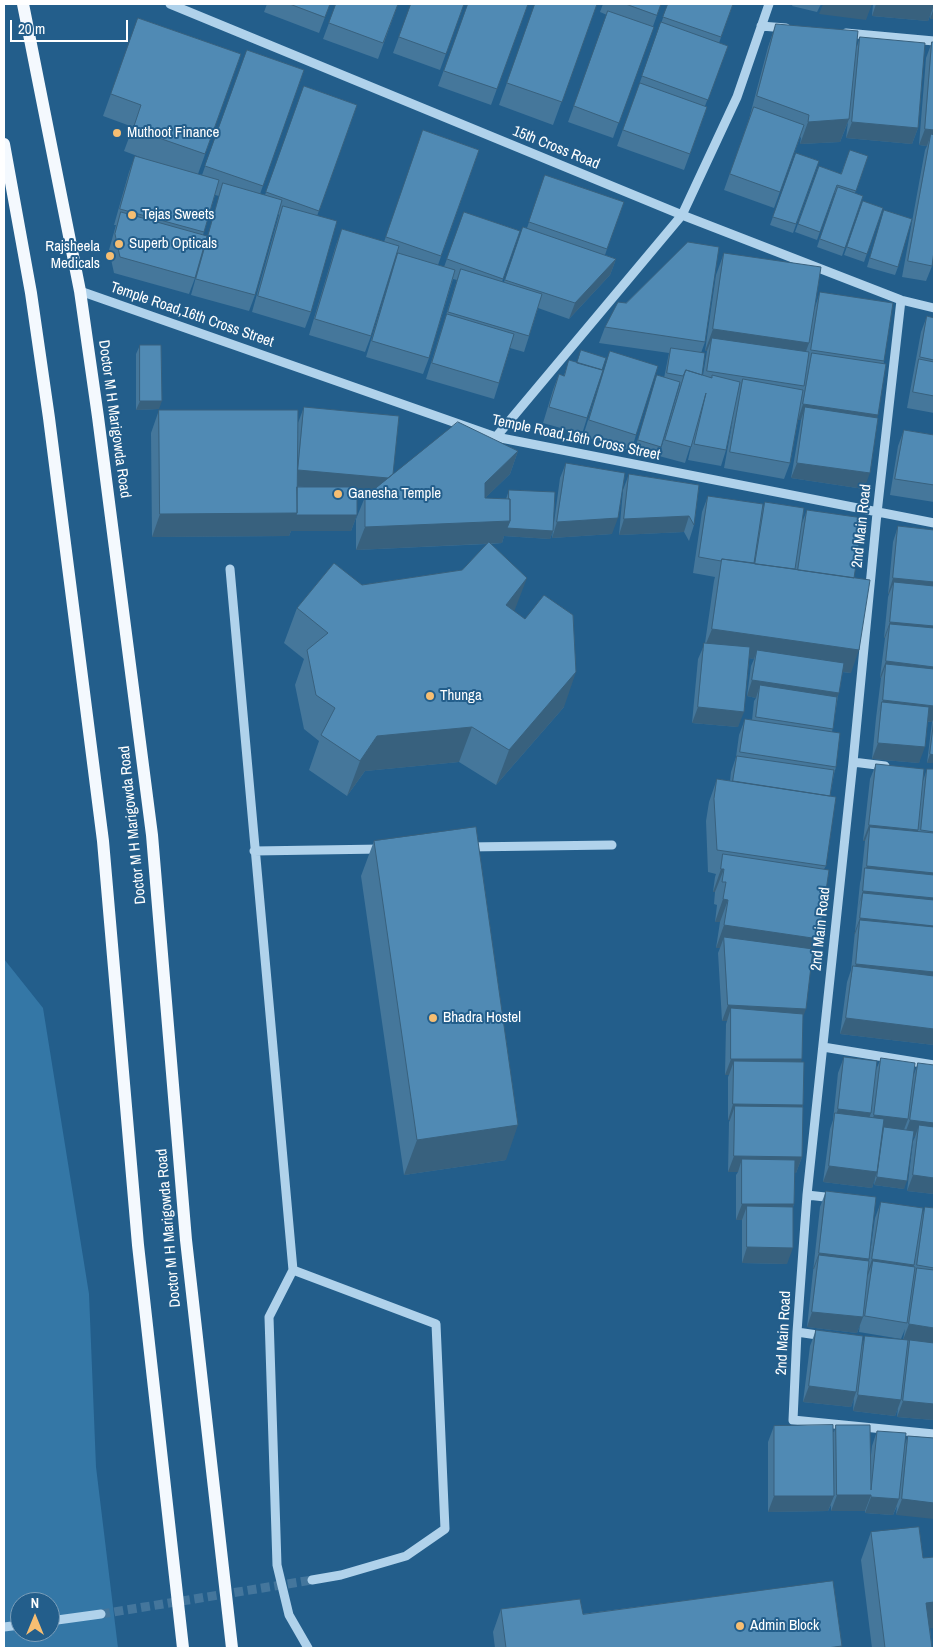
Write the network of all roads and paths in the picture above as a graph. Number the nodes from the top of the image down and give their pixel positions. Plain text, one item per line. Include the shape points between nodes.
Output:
1 (23, 4) edge
2 (170, 4) edge
3 (769, 4) edge
4 (761, 26) junction
5 (800, 29) edge
6 (838, 32) edge
7 (934, 41) edge
8 (4, 144) edge
9 (682, 215) junction
10 (80, 291) junction
11 (901, 300) junction
12 (934, 308) edge
13 (496, 437) junction
14 (877, 513) junction
15 (934, 523) edge
16 (230, 570) dead end
17 (853, 762) junction
18 (898, 768) edge
19 (612, 845) dead end
20 (453, 848) edge
21 (394, 849) edge
22 (254, 851) junction
23 (822, 1047) junction
24 (934, 1065) edge
25 (807, 1195) junction
26 (843, 1200) edge
27 (293, 1270) junction
28 (797, 1332) junction
29 (836, 1338) edge
30 (934, 1434) edge
31 (312, 1580) tunnel mouth
32 (101, 1614) tunnel mouth
33 (60, 1620) edge
34 (183, 1648) edge
35 (232, 1648) edge
36 (308, 1648) edge

1 - 10 main road, Doctor M H Marigowda Road
2 - 9 street, 15th Cross Road
3 - 4 street
4 - 5 street
4 - 9 street via 737,97
6 - 7 street
8 - 34 main road, Doctor M H Marigowda Road via 48,408 103,841 138,1245
9 - 11 street, 15th Cross Road
9 - 13 street
10 - 13 street, Temple Road,16th Cross Street
10 - 35 main road, Doctor M H Marigowda Road via 152,835 186,1240
11 - 12 street, 15th Cross Road
11 - 14 street, 2nd Main Road
13 - 14 street, Temple Road,16th Cross Street
14 - 15 street, Temple Road,16th Cross Street
14 - 17 street, 2nd Main Road
16 - 22 street
17 - 18 street
17 - 23 street, 2nd Main Road
19 - 20 street
21 - 22 street
22 - 27 street
23 - 24 street
23 - 25 street, 2nd Main Road
25 - 26 street
25 - 28 street, 2nd Main Road
27 - 31 street via 436,1324 445,1529 406,1556
27 - 36 street via 269,1317 277,1565 289,1616
28 - 29 street
28 - 30 street, 2nd Main Road via 793,1420
32 - 33 street

